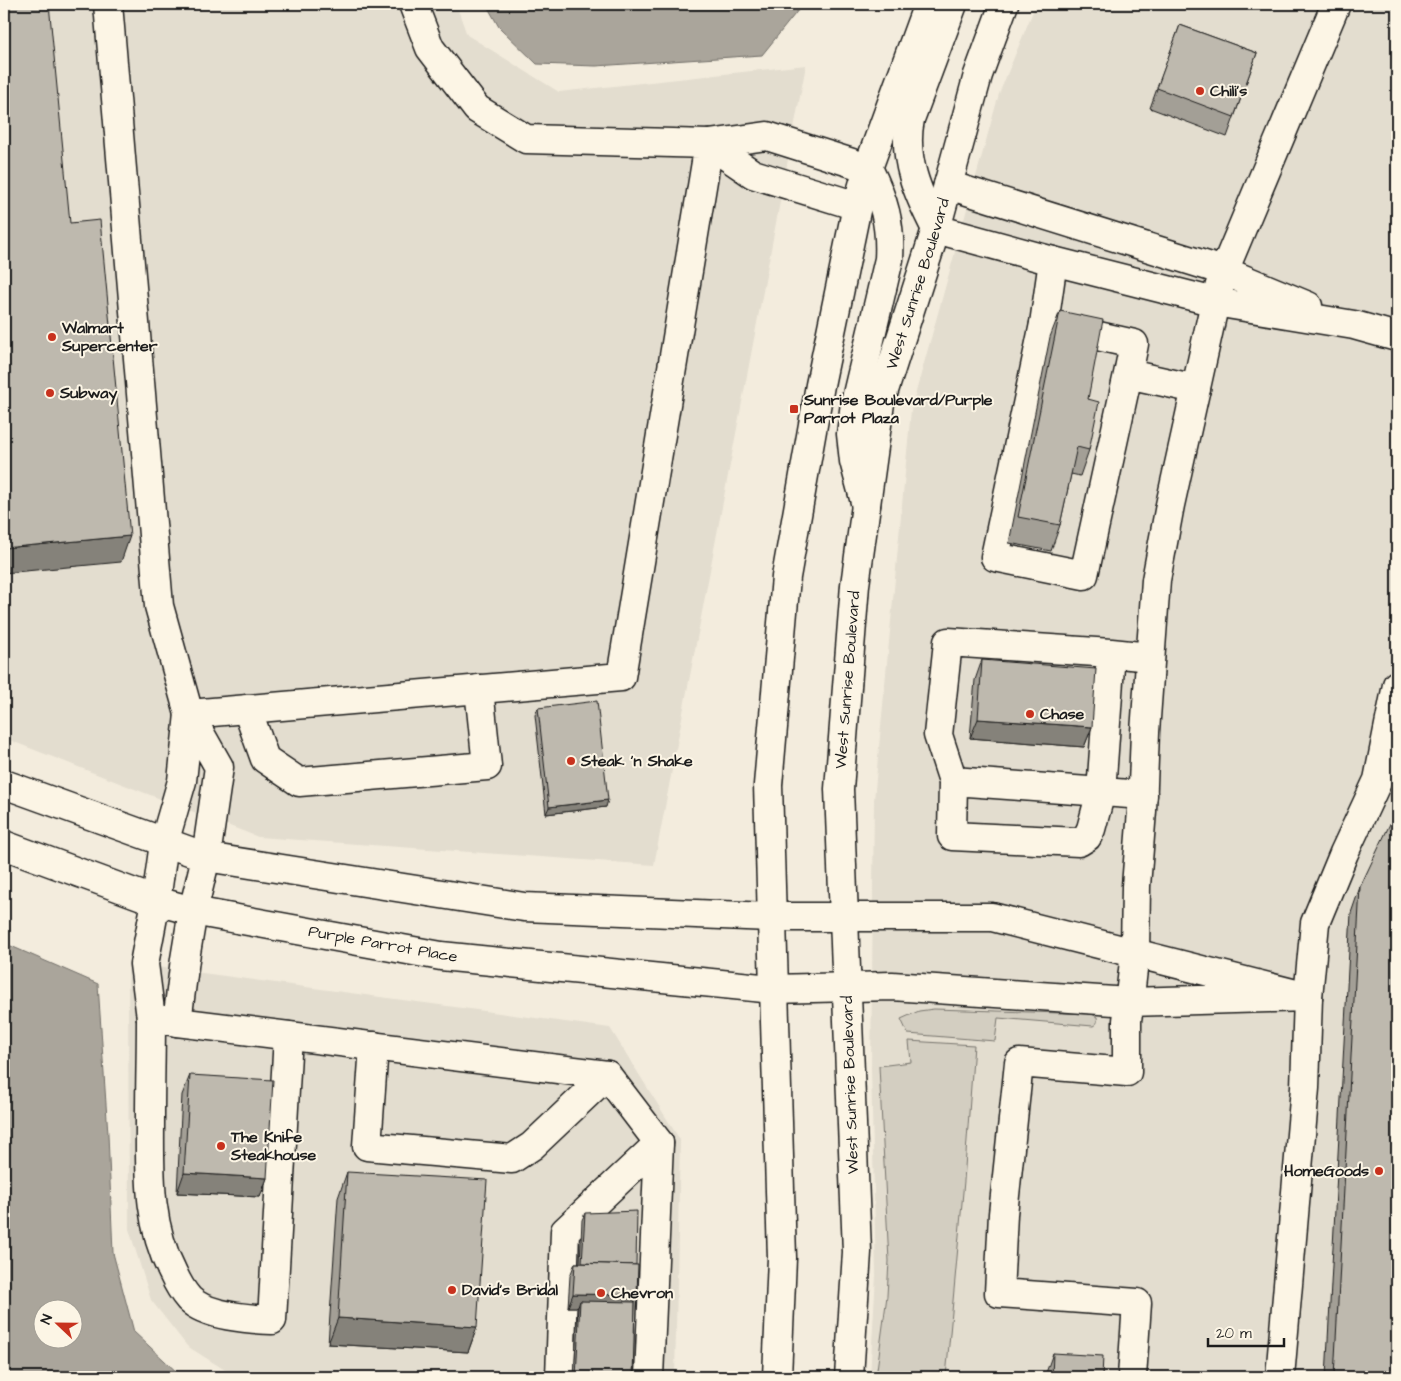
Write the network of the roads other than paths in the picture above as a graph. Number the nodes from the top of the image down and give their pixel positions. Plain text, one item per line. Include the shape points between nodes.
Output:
1 (108, 4) edge
2 (413, 4) edge
3 (928, 4) edge
4 (953, 4) edge
5 (1004, 4) edge
6 (1336, 4) edge
7 (709, 144) junction
8 (868, 168) junction
9 (948, 185) junction
10 (857, 206) junction
11 (936, 229) junction
12 (1053, 261) junction
13 (1224, 271) junction
14 (1215, 302) junction
15 (1044, 324) junction
16 (1354, 325) junction
17 (1397, 336) edge
18 (1128, 374) junction
19 (1196, 389) junction
20 (866, 506) junction
21 (1111, 653) junction
22 (1150, 657) junction
23 (1397, 685) edge
24 (479, 689) junction
25 (247, 709) junction
26 (190, 714) junction
27 (953, 780) junction
28 (4, 784) edge
29 (1101, 792) junction
30 (1143, 795) junction
31 (164, 843) junction
32 (4, 845) edge
33 (206, 857) junction
34 (156, 901) junction
35 (193, 911) junction
36 (844, 916) junction
37 (772, 917) junction
38 (1135, 953) junction
39 (847, 987) junction
40 (773, 989) junction
41 (1308, 997) junction
42 (1129, 1002) junction
43 (151, 1018) junction
44 (177, 1022) junction
45 (288, 1036) junction
46 (374, 1046) junction
47 (607, 1074) junction
48 (659, 1143) junction
49 (560, 1377) edge
50 (649, 1377) edge
51 (777, 1377) edge
52 (849, 1377) edge
53 (1132, 1377) edge
54 (1280, 1377) edge

1 - 26 main road via 159,606
2 - 7 main road via 430,48 477,109 526,139
3 - 8 main road
4 - 11 main road via 907,133 913,177
5 - 9 main road, West Sunrise Boulevard via 978,75
6 - 13 main road
7 - 8 main road via 767,136
7 - 10 main road via 752,174
7 - 24 main road via 621,677
8 - 10 main road
8 - 20 main road via 887,214 890,238 889,259 855,403 851,434 854,461
9 - 11 main road, West Sunrise Boulevard
9 - 13 main road
10 - 37 main road via 820,385 786,577 768,785
11 - 12 main road
11 - 20 main road, West Sunrise Boulevard via 880,403
12 - 14 main road
12 - 15 main road
13 - 14 main road
13 - 16 main road
14 - 16 main road
14 - 19 main road
15 - 18 main road via 1134,344
15 - 18 main road via 995,557 1084,574
16 - 17 main road
18 - 19 main road
19 - 22 main road via 1156,580
20 - 36 main road, West Sunrise Boulevard via 855,585 839,789
21 - 22 main road
21 - 27 main road via 948,642 938,735
21 - 29 main road
22 - 30 main road
23 - 41 main road via 1378,780 1315,923
24 - 25 main road
24 - 25 main road via 487,766 467,768 299,782 265,760
25 - 26 main road
26 - 31 main road via 182,781
26 - 33 main road via 219,767
27 - 29 main road
27 - 29 main road via 952,836 1079,842 1091,830
28 - 31 main road
29 - 30 main road
30 - 38 main road
31 - 33 main road
31 - 34 main road
32 - 34 main road, Purple Parrot Place
33 - 35 main road
33 - 37 main road via 524,907
34 - 35 main road, Purple Parrot Place
34 - 43 main road via 144,964
35 - 40 main road, Purple Parrot Place via 441,956
35 - 44 main road
36 - 37 main road
36 - 38 main road via 992,916
36 - 39 main road, West Sunrise Boulevard
37 - 40 main road
38 - 41 main road
38 - 42 main road
39 - 40 main road, Purple Parrot Place
39 - 42 main road, Purple Parrot Place via 892,986
39 - 52 main road, West Sunrise Boulevard via 857,1252
40 - 51 main road via 782,1258
41 - 42 main road, Purple Parrot Place
41 - 54 main road via 1305,1088
42 - 53 main road via 1127,1072 1019,1063 1003,1214 999,1293 1137,1303
43 - 44 main road
43 - 45 main road via 150,1181 155,1227 164,1256 190,1300 210,1310 252,1320 272,1320
44 - 45 main road
45 - 46 main road
46 - 47 main road
46 - 47 main road via 368,1146 512,1159 532,1146
47 - 48 main road
48 - 49 main road via 565,1231
48 - 50 main road

